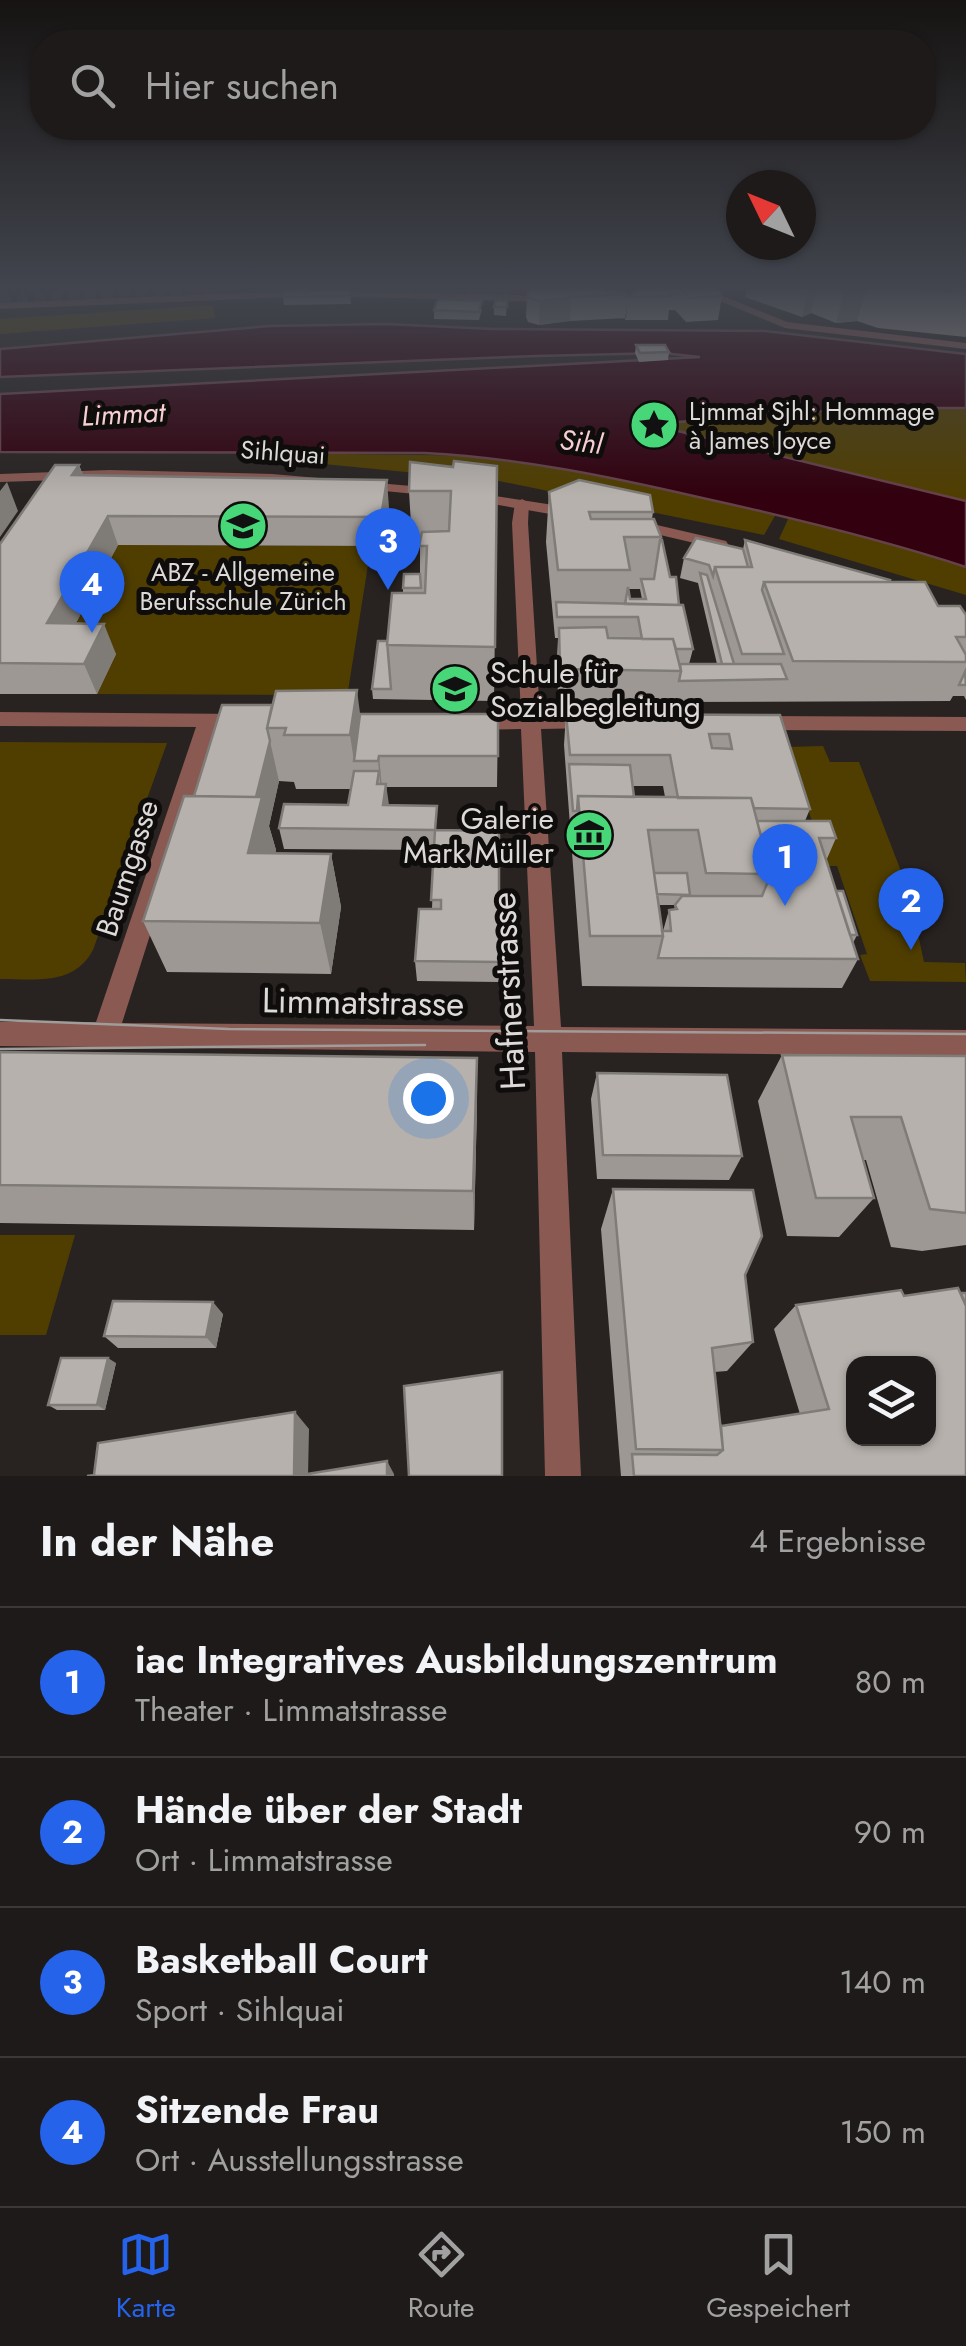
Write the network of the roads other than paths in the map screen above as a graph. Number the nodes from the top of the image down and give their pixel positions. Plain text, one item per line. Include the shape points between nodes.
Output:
1 (0, 478) edge
2 (522, 503) junction
3 (584, 515) edge
4 (621, 522) edge
5 (742, 550) edge
6 (0, 719) edge
7 (208, 720) junction
8 (267, 721) edge
9 (617, 721) edge
10 (444, 722) edge
11 (529, 722) junction
12 (732, 722) edge
13 (966, 724) edge
14 (0, 1034) edge
15 (105, 1035) junction
16 (548, 1039) junction
17 (966, 1043) edge
18 (563, 1476) edge

1 - 2 street, Sihlquai via 229,473
2 - 3 street, Sihlquai
2 - 11 street, Hafnerstrasse
4 - 5 street
6 - 7 street
7 - 8 street
7 - 15 street, Baumgasse
9 - 11 street
10 - 11 street
11 - 16 street, Hafnerstrasse
12 - 13 street
14 - 15 street, Limmatstrasse
15 - 16 street, Limmatstrasse
16 - 17 street, Limmatstrasse
16 - 18 street, Hafnerstrasse

